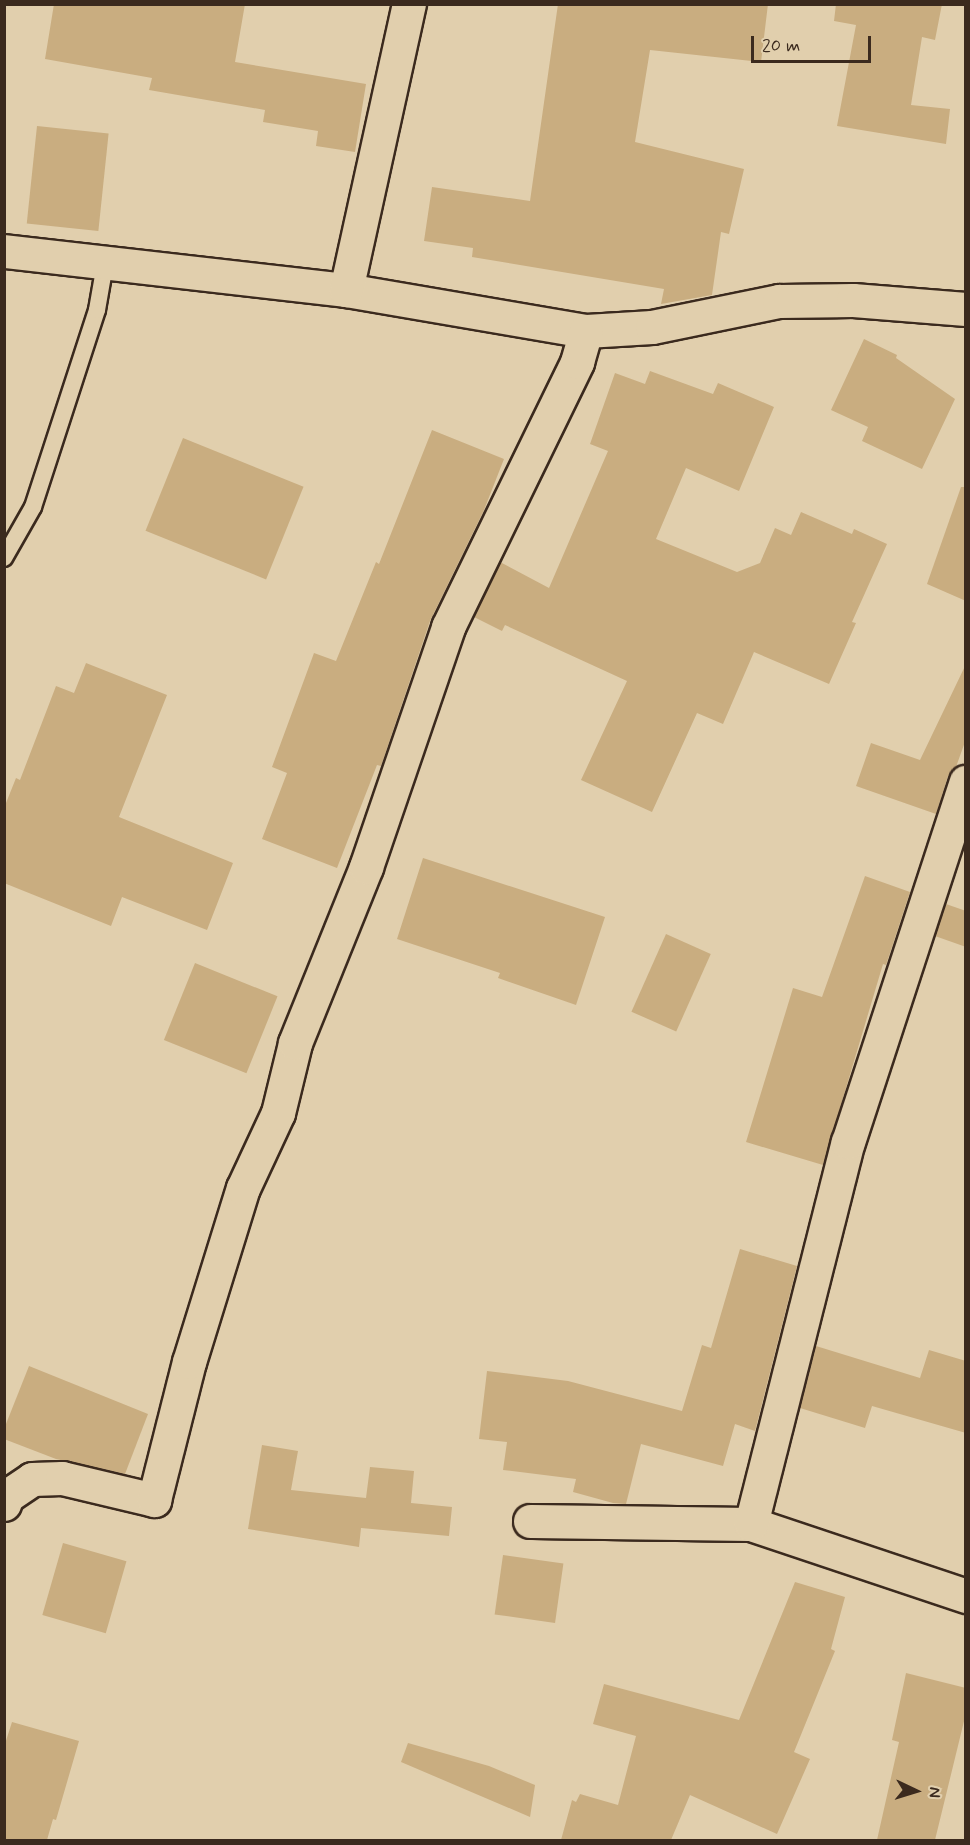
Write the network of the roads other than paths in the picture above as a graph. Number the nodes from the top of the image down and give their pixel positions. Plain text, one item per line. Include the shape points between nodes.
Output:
1 (409, 4) edge
2 (4, 251) edge
3 (105, 264) junction
4 (346, 290) junction
5 (966, 309) edge
6 (586, 331) junction
7 (4, 558) edge
8 (966, 782) edge
9 (4, 1504) edge
10 (530, 1521) dead end
11 (751, 1524) junction
12 (966, 1596) edge

1 - 4 street
2 - 3 street
3 - 4 street
3 - 7 lane via 97,310 33,507
4 - 6 street
5 - 6 street via 854,300 778,301 652,327
6 - 9 street via 577,362 448,627 366,867 295,1043 278,1113 243,1188 189,1362 154,1500 62,1478 32,1479 7,1496
8 - 11 street via 848,1142
10 - 11 street
11 - 12 street

